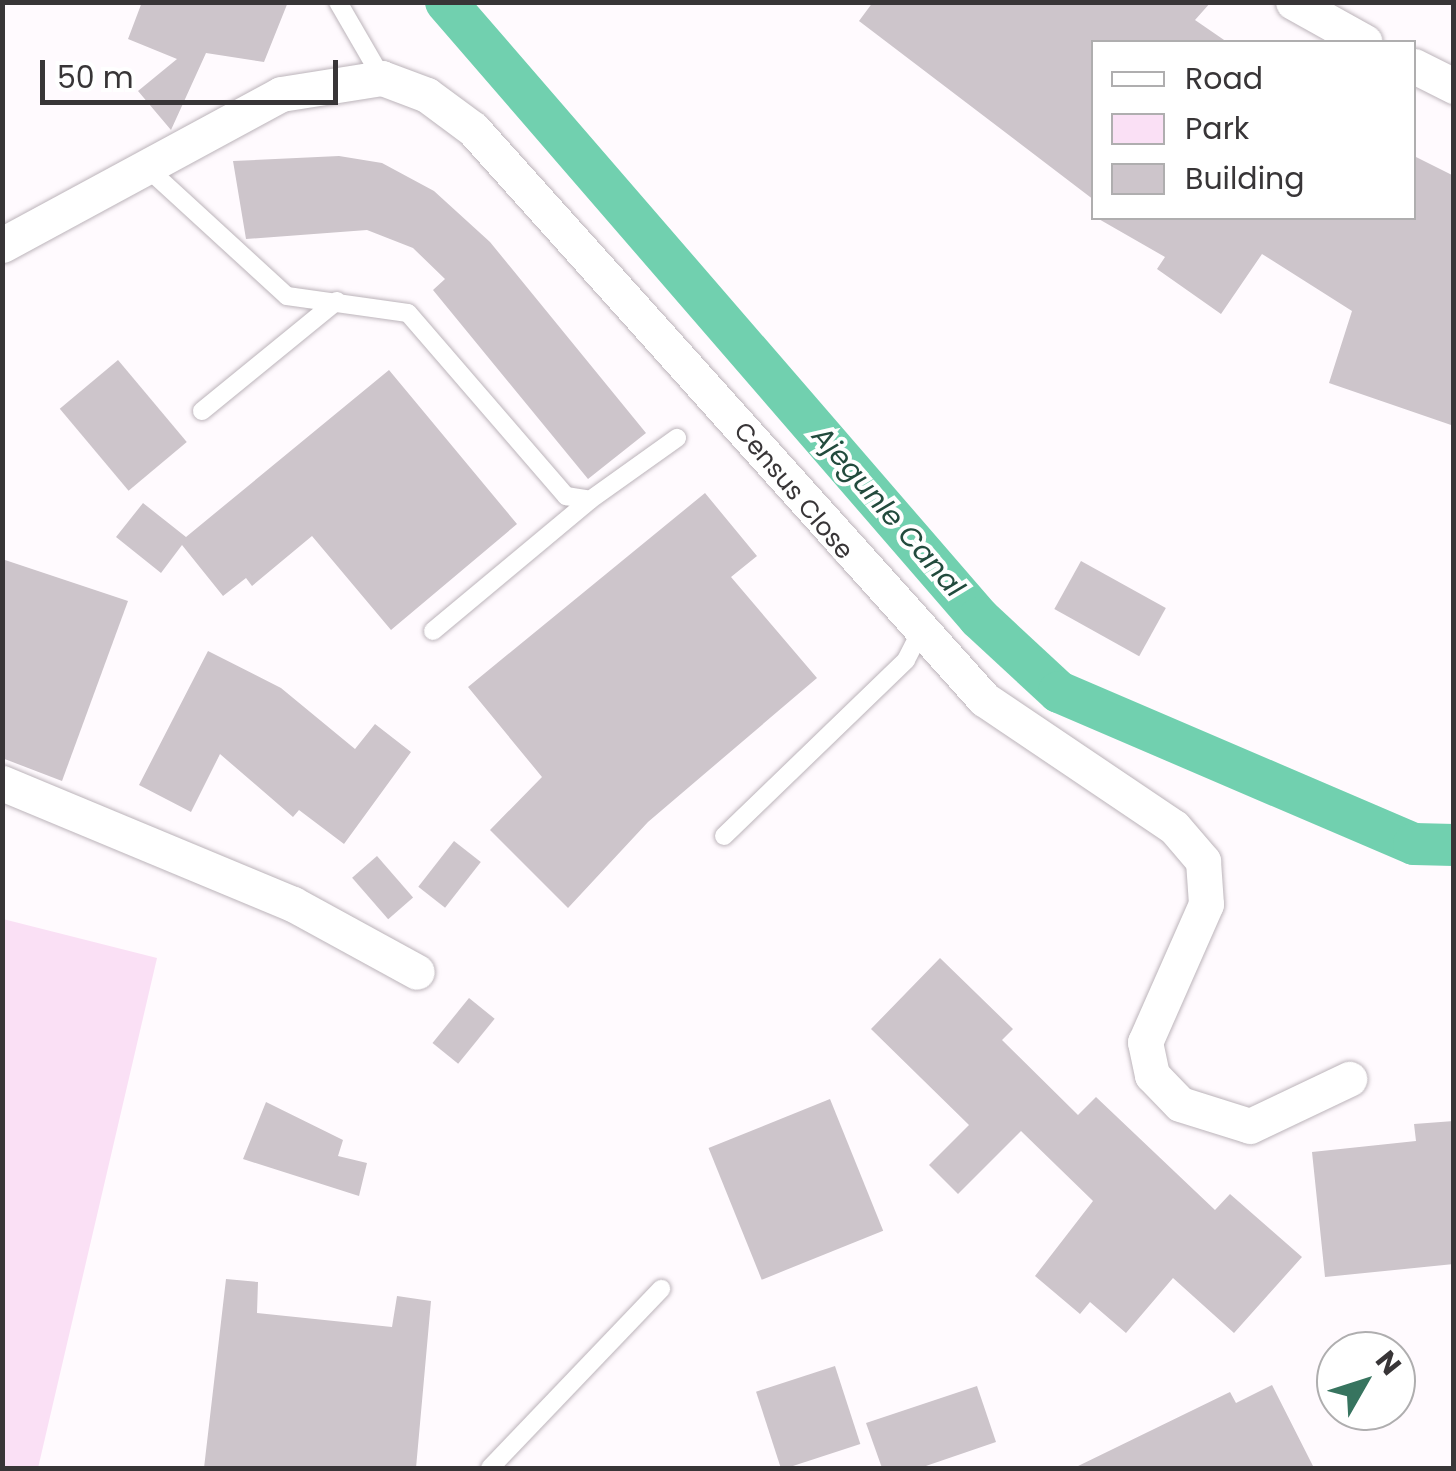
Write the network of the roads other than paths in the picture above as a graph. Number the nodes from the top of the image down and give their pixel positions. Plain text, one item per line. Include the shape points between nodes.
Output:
1 (338, 2) edge
2 (1293, 2) edge
3 (1362, 40) edge
4 (1416, 67) edge
5 (382, 78) junction
6 (1454, 86) edge
7 (144, 165) junction
8 (2, 245) edge
9 (337, 301) junction
10 (202, 411) dead end
11 (677, 438) dead end
12 (590, 500) junction
13 (432, 630) dead end
14 (919, 635) junction
15 (2, 783) edge
16 (724, 836) dead end
17 (417, 972) dead end
18 (1350, 1079) dead end
19 (660, 1289) dead end
20 (490, 1468) edge

1 - 5 lane
2 - 3 street
4 - 6 street
5 - 7 street via 280,94
5 - 14 street, Census Close via 473,129
7 - 8 street
7 - 9 lane via 287,296
9 - 10 lane
9 - 12 lane via 408,313 550,480 566,496
11 - 12 lane
12 - 13 lane
14 - 16 lane via 906,660
14 - 18 street, Census Close via 984,699 1174,827 1203,861 1206,904 1145,1042 1152,1075 1180,1104 1250,1126
15 - 17 street via 293,904
19 - 20 lane

